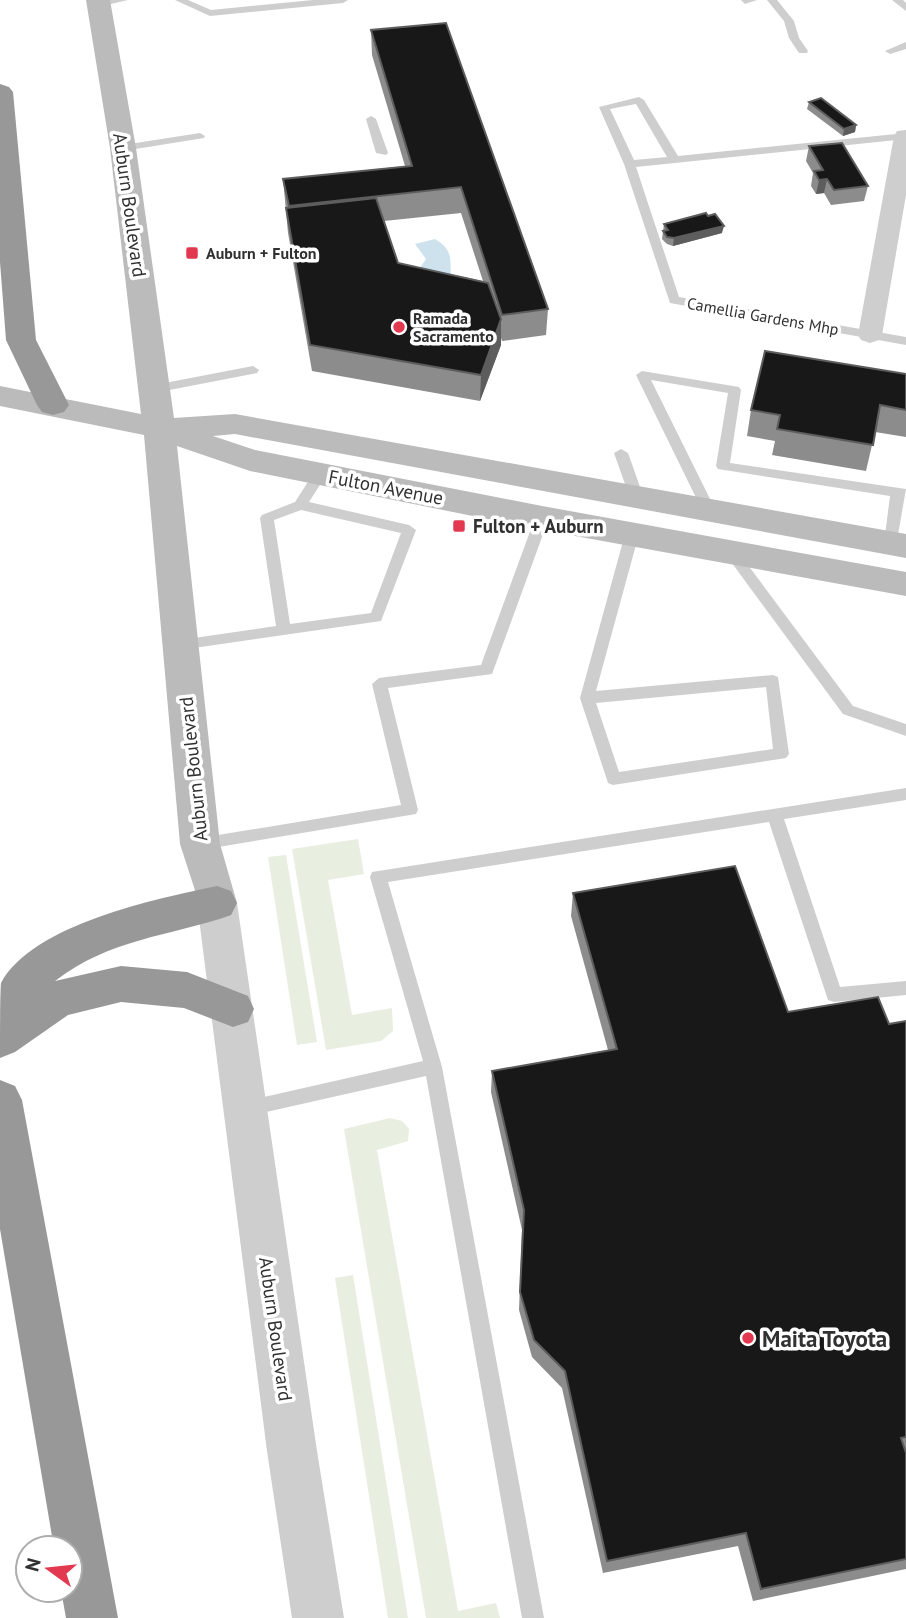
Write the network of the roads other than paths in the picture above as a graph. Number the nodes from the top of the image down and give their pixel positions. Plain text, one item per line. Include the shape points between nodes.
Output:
1 (180, 0) edge
2 (343, 0) edge
3 (772, 0) edge
4 (897, 0) edge
5 (107, 1) edge
6 (906, 8) edge
7 (906, 45) edge
8 (803, 51) dead end
9 (890, 51) dead end
10 (0, 92) edge
11 (371, 119) dead end
12 (200, 136) dead end
13 (906, 136) edge
14 (123, 148) junction
15 (382, 153) dead end
16 (674, 159) junction
17 (630, 164) junction
18 (870, 335) junction
19 (906, 341) edge
20 (10, 350) edge
21 (253, 370) dead end
22 (154, 389) junction
23 (0, 396) edge
24 (53, 405) junction
25 (159, 428) junction
26 (621, 453) dead end
27 (320, 474) junction
28 (902, 494) edge
29 (637, 498) junction
30 (300, 505) junction
31 (709, 511) junction
32 (542, 518) junction
33 (632, 534) junction
34 (898, 545) edge
35 (731, 552) junction
36 (906, 584) edge
37 (284, 630) junction
38 (180, 645) junction
39 (587, 698) junction
40 (906, 730) edge
41 (906, 794) edge
42 (775, 815) junction
43 (200, 844) junction
44 (217, 902) junction
45 (906, 988) edge
46 (233, 1009) junction
47 (0, 1030) edge
48 (0, 1038) edge
49 (433, 1067) junction
50 (0, 1100) edge
51 (246, 1109) junction
52 (92, 1618) edge
53 (318, 1618) edge
54 (533, 1618) edge

1 - 2 lane via 210,13
3 - 8 lane via 789,21
4 - 6 lane
5 - 14 main road, Auburn Boulevard
7 - 9 lane
10 - 20 highway
11 - 15 lane
12 - 14 lane
13 - 16 lane
13 - 18 street
14 - 22 main road, Auburn Boulevard
16 - 17 lane
16 - 17 lane, Camellia Gardens Mhp via 639,100 604,107
17 - 18 lane, Camellia Gardens Mhp via 674,300
18 - 19 lane, Camellia Gardens Mhp
20 - 24 highway
21 - 22 lane
22 - 25 main road, Auburn Boulevard
23 - 24 main road, Fulton Avenue
24 - 25 main road, Fulton Avenue
25 - 27 main road, Fulton Avenue via 250,460
25 - 29 main road, Fulton Avenue via 235,424
25 - 38 main road, Auburn Boulevard
26 - 29 lane
27 - 30 lane
27 - 32 main road, Fulton Avenue
28 - 31 lane via 723,466 735,390 642,375
28 - 34 lane
29 - 31 main road, Fulton Avenue
30 - 37 lane via 267,518
30 - 37 lane via 409,530 376,617
31 - 34 main road, Fulton Avenue
32 - 33 main road, Fulton Avenue
32 - 43 lane via 487,670 379,684 410,810
33 - 35 main road, Fulton Avenue
33 - 39 lane
35 - 36 main road, Fulton Avenue
35 - 40 lane via 848,710
37 - 38 lane
38 - 43 main road, Auburn Boulevard
39 - 39 lane via 773,681 781,754 613,779
41 - 42 lane
42 - 45 lane via 834,995
42 - 49 lane via 378,877
43 - 44 main road, Auburn Boulevard
44 - 46 street, Auburn Boulevard
44 - 47 highway via 134,921 68,950 25,980 5,1010
46 - 48 highway via 187,990 121,984 57,999
46 - 51 street, Auburn Boulevard
49 - 51 lane
49 - 54 lane
50 - 52 highway
51 - 53 street, Auburn Boulevard

